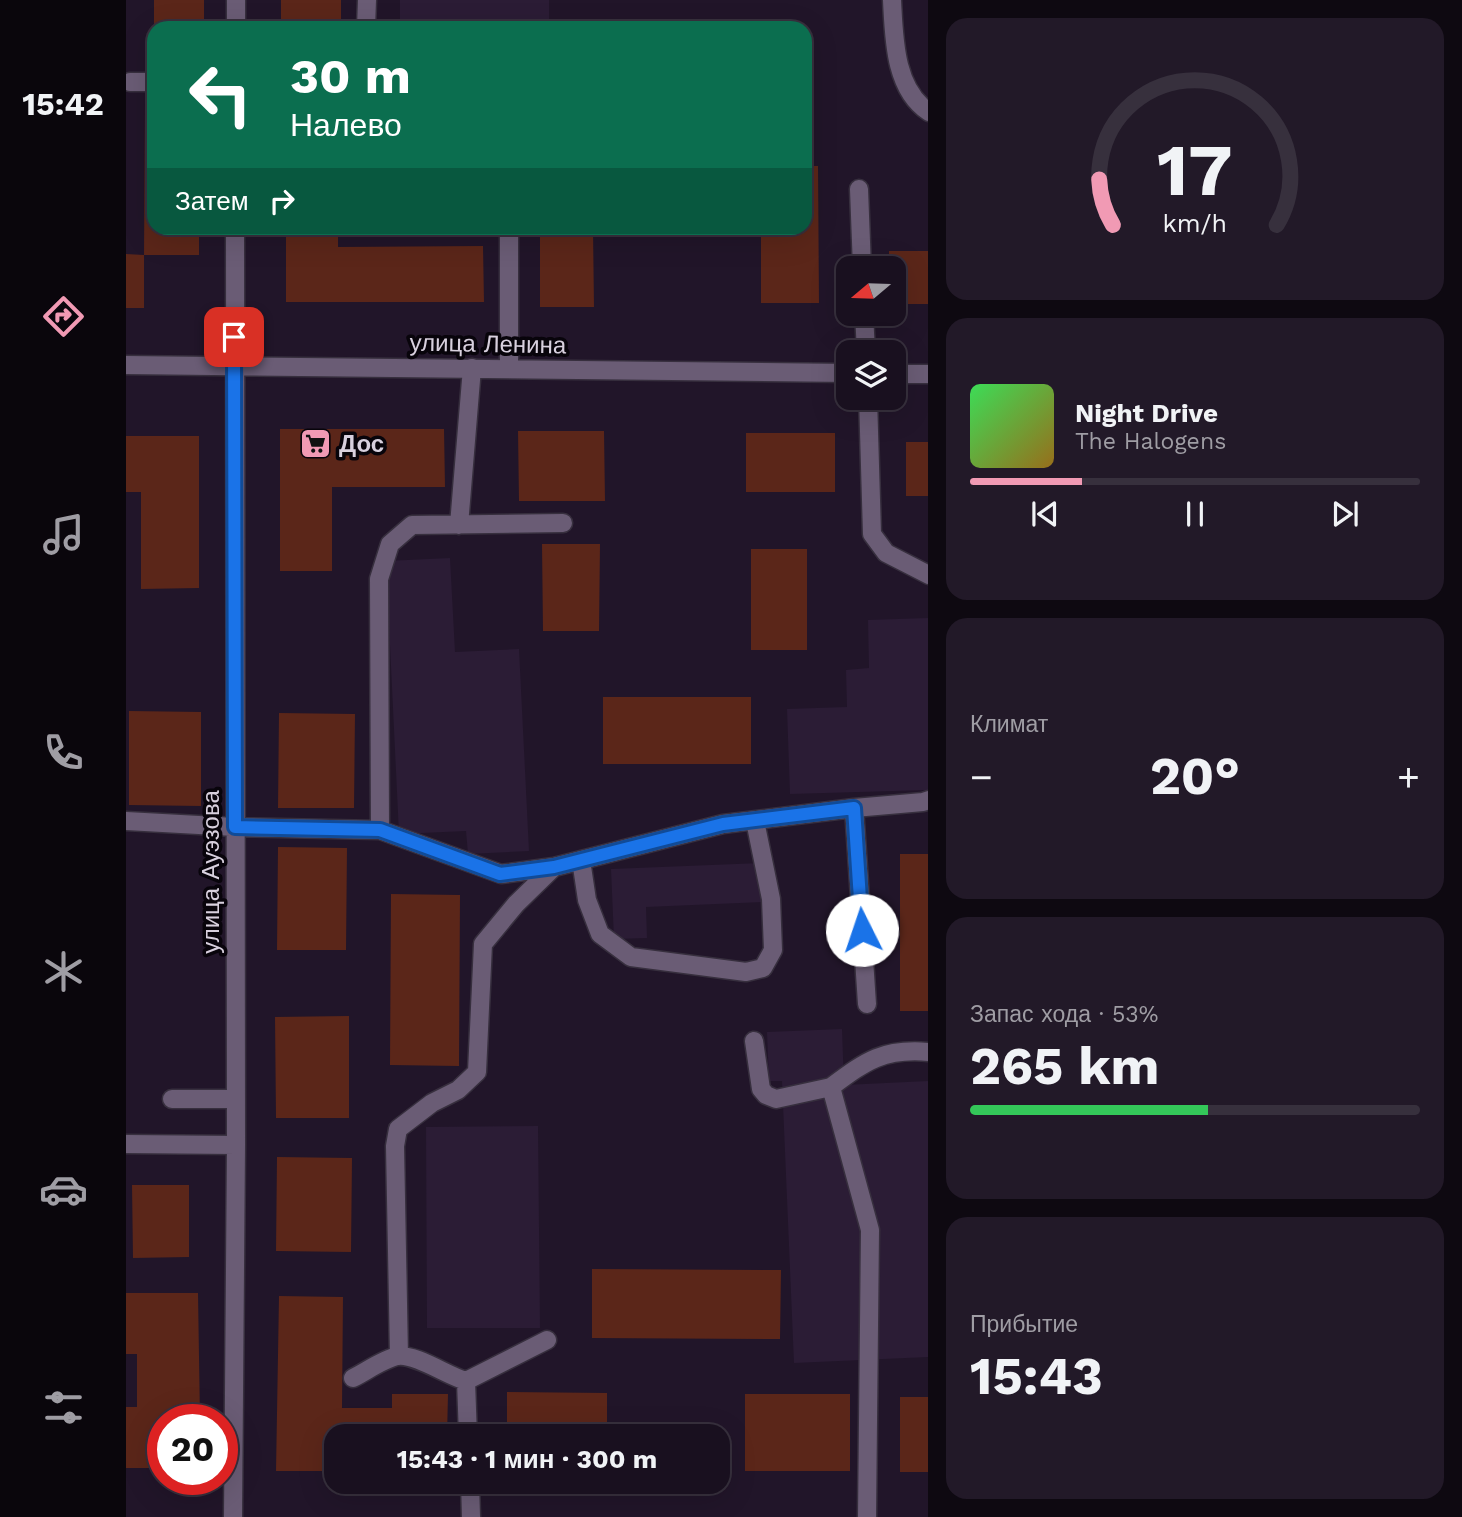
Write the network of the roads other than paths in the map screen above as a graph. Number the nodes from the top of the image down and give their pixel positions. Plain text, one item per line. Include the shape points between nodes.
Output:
1 (236, 0) edge
2 (367, 0) edge
3 (892, 0) edge
4 (236, 21) edge
5 (366, 21) edge
6 (131, 82) dead end
7 (147, 82) edge
8 (928, 112) edge
9 (859, 189) dead end
10 (235, 235) edge
11 (509, 235) edge
12 (862, 256) edge
13 (126, 365) edge
14 (234, 365) junction
15 (472, 368) junction
16 (509, 369) junction
17 (836, 373) edge
18 (906, 374) edge
19 (928, 374) edge
20 (868, 410) edge
21 (563, 523) dead end
22 (459, 525) junction
23 (928, 575) edge
24 (928, 800) edge
25 (854, 808) junction
26 (126, 821) edge
27 (755, 821) junction
28 (235, 827) junction
29 (380, 830) junction
30 (581, 860) junction
31 (554, 867) junction
32 (867, 1004) dead end
33 (754, 1041) dead end
34 (928, 1052) edge
35 (831, 1087) junction
36 (172, 1099) dead end
37 (236, 1099) junction
38 (126, 1144) edge
39 (236, 1145) junction
40 (547, 1340) dead end
41 (399, 1356) junction
42 (353, 1378) dead end
43 (466, 1381) junction
44 (468, 1424) edge
45 (470, 1494) edge
46 (233, 1517) edge
47 (471, 1517) edge
48 (867, 1517) edge

1 - 4 street
2 - 5 street
3 - 8 street via 894,43 905,85
6 - 7 street
9 - 12 street
10 - 14 street, улица Ауэзова
11 - 16 street
13 - 14 street, улица Ленина
14 - 15 street, улица Ленина
14 - 28 street, улица Ауэзова
15 - 16 street, улица Ленина
15 - 22 street
16 - 17 street, улица Ленина
18 - 19 street
20 - 23 street via 872,534 886,553
21 - 22 street
22 - 29 street via 412,525 390,544 379,579
24 - 25 street
25 - 27 street
25 - 32 street
26 - 28 street
27 - 30 street via 723,824
27 - 30 street via 771,899 773,950 763,968 746,972 631,957 600,934 587,900
28 - 29 street
28 - 37 street, улица Ауэзова
29 - 31 street via 500,874
30 - 31 street
31 - 41 street via 483,944 477,1072 398,1129
33 - 35 street via 761,1089 766,1095 775,1099
34 - 35 street via 903,1050 865,1062
35 - 48 street via 870,1230
36 - 37 street
37 - 39 street, улица Ауэзова
38 - 39 street
39 - 46 street, улица Ауэзова
40 - 43 street
41 - 42 street
41 - 43 street
43 - 44 street
45 - 47 street

